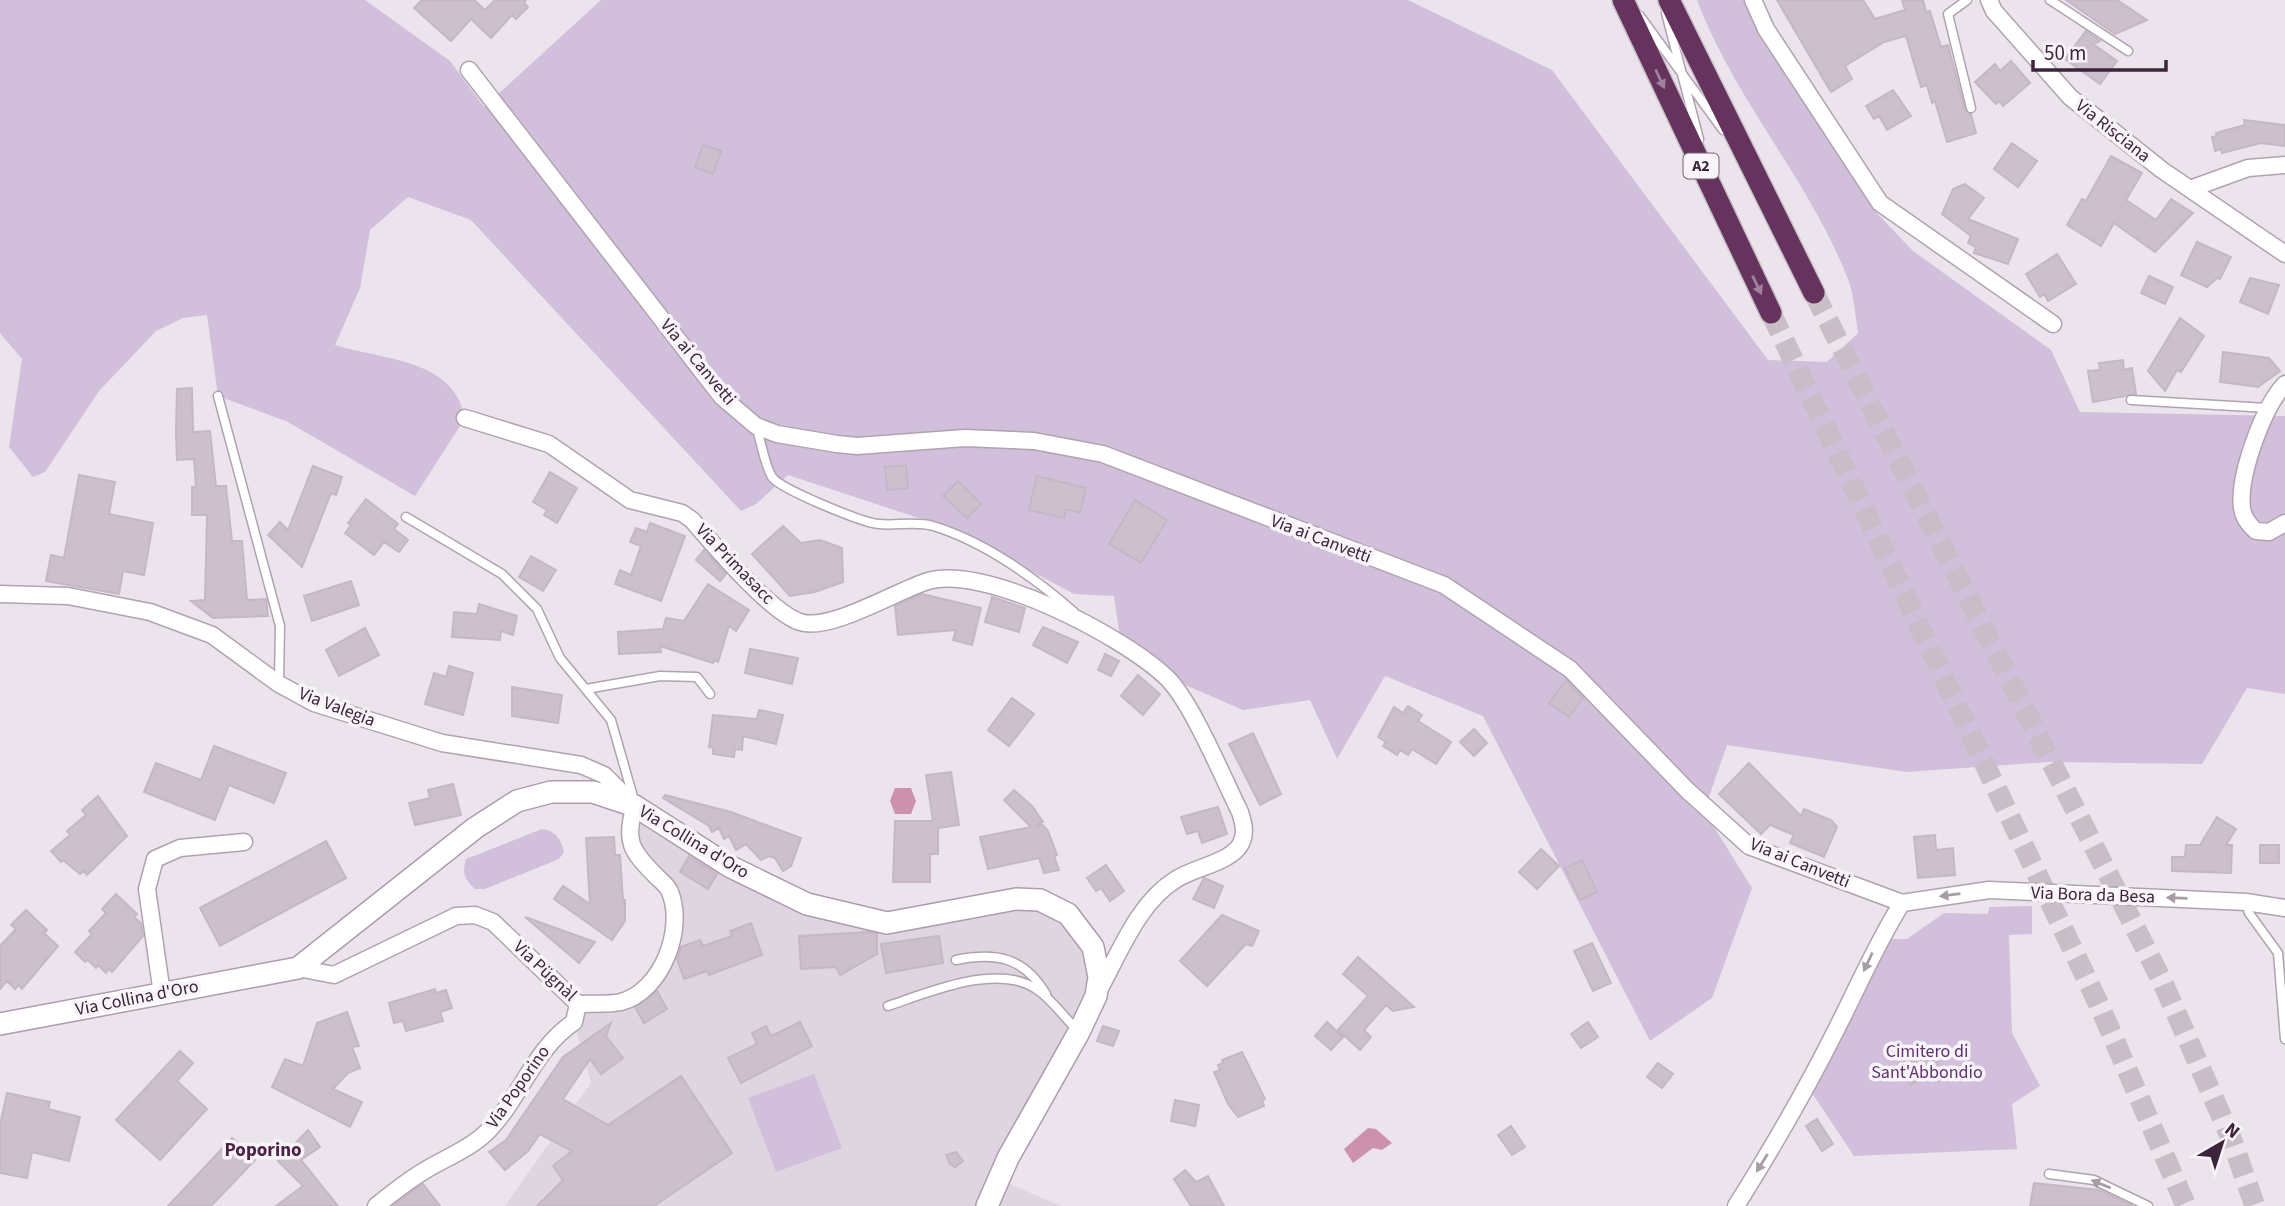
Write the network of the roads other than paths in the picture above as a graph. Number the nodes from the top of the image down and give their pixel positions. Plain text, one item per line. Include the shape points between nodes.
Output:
1 (1623, 0) edge
2 (1629, 0) edge
3 (1662, 0) edge
4 (1669, 0) edge
5 (1753, 0) edge
6 (1967, 0) edge
7 (1989, 0) edge
8 (2050, 0) edge
9 (2128, 51) dead end
10 (469, 70) dead end
11 (1682, 74) junction
12 (1971, 108) dead end
13 (2285, 165) edge
14 (1752, 169) junction
15 (1711, 188) junction
16 (2190, 189) junction
17 (2285, 254) edge
18 (1814, 293) tunnel mouth
19 (1771, 313) tunnel mouth
20 (2053, 324) dead end
21 (2285, 384) edge
22 (218, 396) dead end
23 (2131, 400) dead end
24 (2267, 408) junction
25 (465, 418) dead end
26 (756, 426) junction
27 (406, 517) dead end
28 (2285, 523) edge
29 (0, 594) edge
30 (1092, 628) junction
31 (278, 684) junction
32 (586, 689) junction
33 (710, 694) dead end
34 (635, 806) junction
35 (244, 842) dead end
36 (2245, 902) junction
37 (1902, 903) junction
38 (2285, 908) edge
39 (956, 960) dead end
40 (298, 968) junction
41 (162, 993) junction
42 (1096, 996) junction
43 (1051, 1003) junction
44 (578, 1004) junction
45 (888, 1006) dead end
46 (0, 1024) edge
47 (1079, 1032) junction
48 (2285, 1039) edge
49 (2049, 1174) dead end
50 (376, 1206) edge
51 (987, 1206) edge
52 (1736, 1206) edge
53 (2148, 1206) edge

1 -> 15 highway, A2
2 - 11 lane
3 - 11 lane
4 - 14 highway, A2
5 - 20 street via 1766,29 1880,203
6 - 12 lane via 1948,14
7 - 16 street, Via Risciana via 2070,97
8 - 9 lane
10 - 26 street, Via ai Canvetti via 722,397
11 - 14 lane
11 - 15 lane
13 - 16 street via 2248,168
14 - 18 highway, A2
15 -> 19 highway, A2
16 - 17 street, Via Risciana
21 - 24 street
22 - 31 lane via 281,626
23 - 24 lane
24 - 28 street via 2242,482 2242,510 2256,531 2269,532
25 - 30 street, Via Primasacc via 549,444 630,500 682,513 771,604 800,622 829,621 928,581 952,577 974,579 1037,601
26 - 30 lane, Via Primasacc via 772,478 781,485 876,524 929,524 958,534 1062,601
26 - 37 street, Via ai Canvetti via 777,434 857,446 965,438 1034,441 1103,454 1444,585 1570,669 1687,790 1749,846
27 - 32 lane via 502,575 537,609 560,658
29 - 31 street, Via Valegia via 68,596 150,612 212,635
30 - 42 street, Via Primasacc via 1167,677 1189,711 1244,825 1238,848 1174,880 1156,897
31 - 34 street, Via Valegia via 314,703 442,743 581,765 604,775
32 - 33 lane via 660,676 698,677
32 - 34 lane via 611,720
34 - 40 street, Via Collina d'Oro via 593,792 551,792 517,801 475,828
34 - 42 street, Via Collina d'Oro via 729,866 807,904 887,923 1016,899 1059,907 1093,947 1099,977
34 - 44 street, Via Pügnàl via 629,838 635,854 668,888 676,906 676,926 662,964 645,990 620,1002
35 - 41 street via 180,848 155,859 147,889
36 -> 37 street, Via Bora da Besa via 1989,890
36 - 38 street, Via Bora da Besa
36 - 48 lane via 2278,953
37 -> 52 street
39 - 43 lane via 1003,956 1022,965
40 - 41 street, Via Collina d'Oro
40 - 44 street, Via Pügnàl via 334,975 456,916 475,915 493,922
41 - 46 street, Via Collina d'Oro
42 - 47 street, Via Collina d'Oro
43 - 45 lane via 1017,979 997,977
43 - 47 lane
44 - 50 street, Via Poporino via 574,1022 556,1034 538,1056 486,1133 416,1175
47 - 51 street, Via Collina d'Oro via 1008,1158
53 -> 49 lane via 2094,1180

